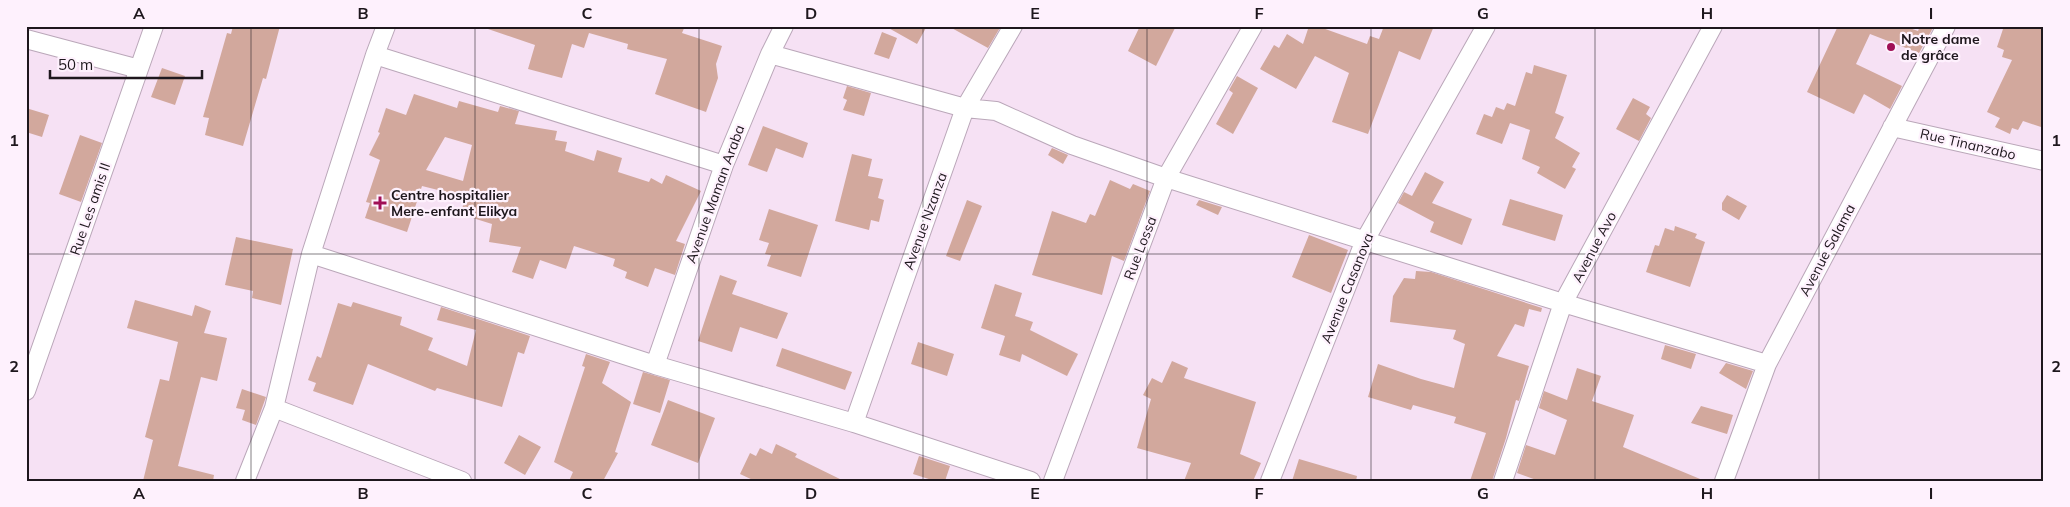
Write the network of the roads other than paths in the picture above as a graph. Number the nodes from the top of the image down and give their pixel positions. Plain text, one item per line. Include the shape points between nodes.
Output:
1 (154, 26) edge
2 (386, 26) edge
3 (784, 26) edge
4 (1013, 26) edge
5 (1253, 26) edge
6 (1486, 26) edge
7 (1713, 26) edge
8 (1946, 26) edge
9 (26, 40) edge
10 (770, 54) junction
11 (375, 55) junction
12 (138, 68) junction
13 (965, 108) junction
14 (1892, 127) junction
15 (2044, 161) edge
16 (724, 165) junction
17 (1166, 178) junction
18 (1365, 240) junction
19 (311, 254) junction
20 (1563, 303) junction
21 (1767, 364) junction
22 (655, 365) junction
23 (31, 367) edge
24 (26, 391) edge
25 (274, 408) junction
26 (854, 423) junction
27 (245, 481) edge
28 (462, 481) edge
29 (1031, 481) edge
30 (1052, 481) edge
31 (1270, 481) edge
32 (1504, 481) edge
33 (1724, 481) edge

1 - 12 street, Rue Les amis II
2 - 11 street
3 - 10 street, Avenue Maman Araba
4 - 13 street, Avenue Nzanza
5 - 17 street, Rue Lossa
6 - 18 street, Avenue Casanova
7 - 20 street, Avenue Avo
8 - 14 street, Avenue Salama
9 - 12 street
10 - 13 street
10 - 16 street, Avenue Maman Araba
11 - 16 street
11 - 19 street
12 - 23 street, Rue Les amis II
13 - 17 street via 996,111 1072,145
13 - 26 street, Avenue Nzanza
14 - 15 street, Rue Tinanzabo
14 - 21 street, Avenue Salama
16 - 22 street, Avenue Maman Araba
17 - 18 street
17 - 30 street, Rue Lossa
18 - 20 street
18 - 31 street, Avenue Casanova
19 - 22 street
19 - 25 street
20 - 21 street
20 - 32 street, Avenue Avo
21 - 33 street, Avenue Salama
22 - 26 street
23 - 24 street, Rue Les amis II
25 - 27 street
25 - 28 street
26 - 29 street

